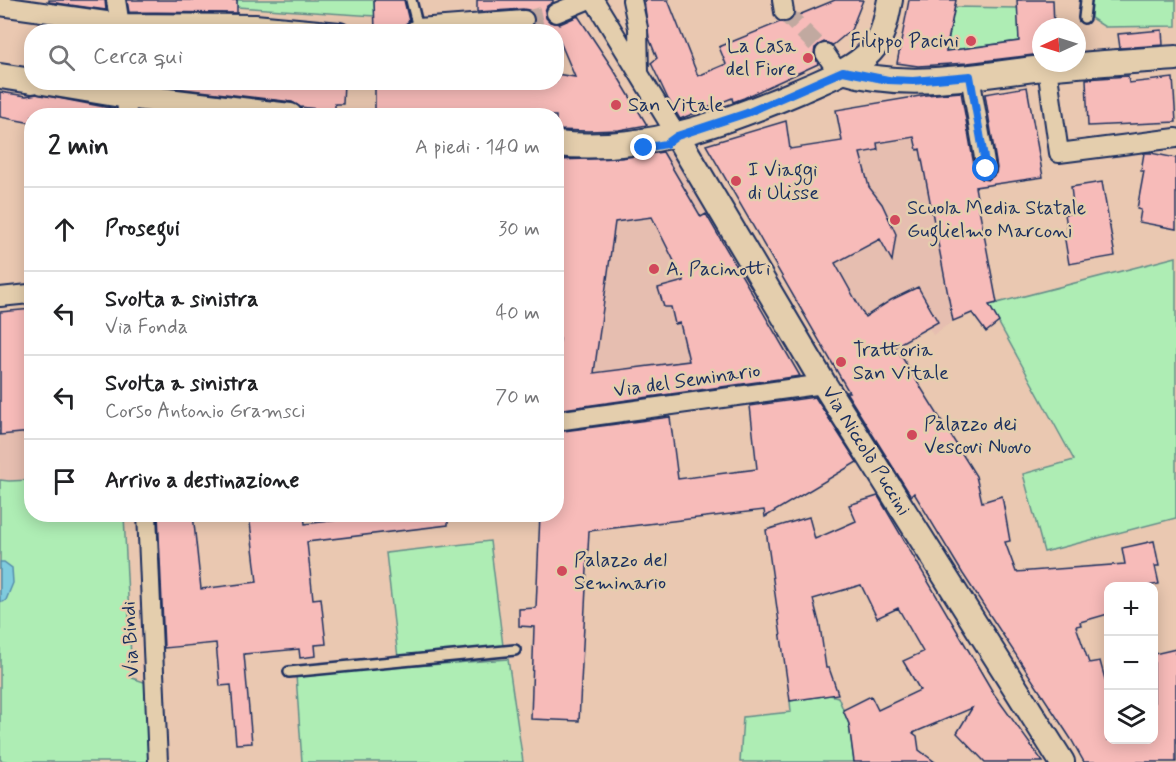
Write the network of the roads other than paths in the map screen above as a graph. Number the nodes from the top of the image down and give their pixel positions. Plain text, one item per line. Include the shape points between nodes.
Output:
1 (116, 0) edge
2 (411, 0) edge
3 (587, 0) edge
4 (594, 0) edge
5 (632, 0) edge
6 (892, 0) edge
7 (1086, 0) edge
8 (0, 6) edge
9 (48, 6) edge
10 (556, 13) tunnel mouth
11 (1084, 18) dead end
12 (524, 20) tunnel mouth
13 (111, 24) edge
14 (120, 24) edge
15 (414, 24) edge
16 (480, 24) edge
17 (825, 52) tunnel mouth
18 (1176, 58) edge
19 (1086, 65) edge
20 (1032, 70) edge
21 (1048, 72) edge
22 (639, 73) junction
23 (844, 73) junction
24 (0, 76) edge
25 (970, 76) junction
26 (24, 80) edge
27 (0, 85) edge
28 (24, 88) edge
29 (42, 90) edge
30 (80, 90) edge
31 (127, 100) edge
32 (147, 108) edge
33 (208, 108) edge
34 (677, 136) junction
35 (1176, 138) edge
36 (564, 144) edge
37 (564, 150) edge
38 (986, 169) dead end
39 (24, 295) edge
40 (0, 297) edge
41 (824, 384) junction
42 (564, 420) edge
43 (147, 522) edge
44 (515, 651) dead end
45 (290, 672) dead end
46 (158, 762) edge
47 (1062, 762) edge

1 - 14 street
2 - 15 lane
3 - 10 street
4 - 22 street
5 - 22 street via 638,28
6 - 23 street via 879,40
7 - 11 lane
8 - 9 street
9 - 13 street
12 - 16 street
17 - 23 street
18 - 19 street
20 - 25 street
21 - 35 street via 1059,153
22 - 34 street
23 - 25 street via 913,81
23 - 34 street via 747,113
24 - 26 street
25 - 38 street
27 - 28 lane
29 - 31 lane
30 - 31 street
31 - 32 lane
31 - 33 street
34 - 36 street via 652,141
34 - 37 lane via 657,147
34 - 41 street, Via Niccolò Puccini
39 - 40 street
41 - 42 street, Via del Seminario
41 - 47 street, Via Niccolò Puccini
43 - 46 street, Via Bindi
44 - 45 lane

